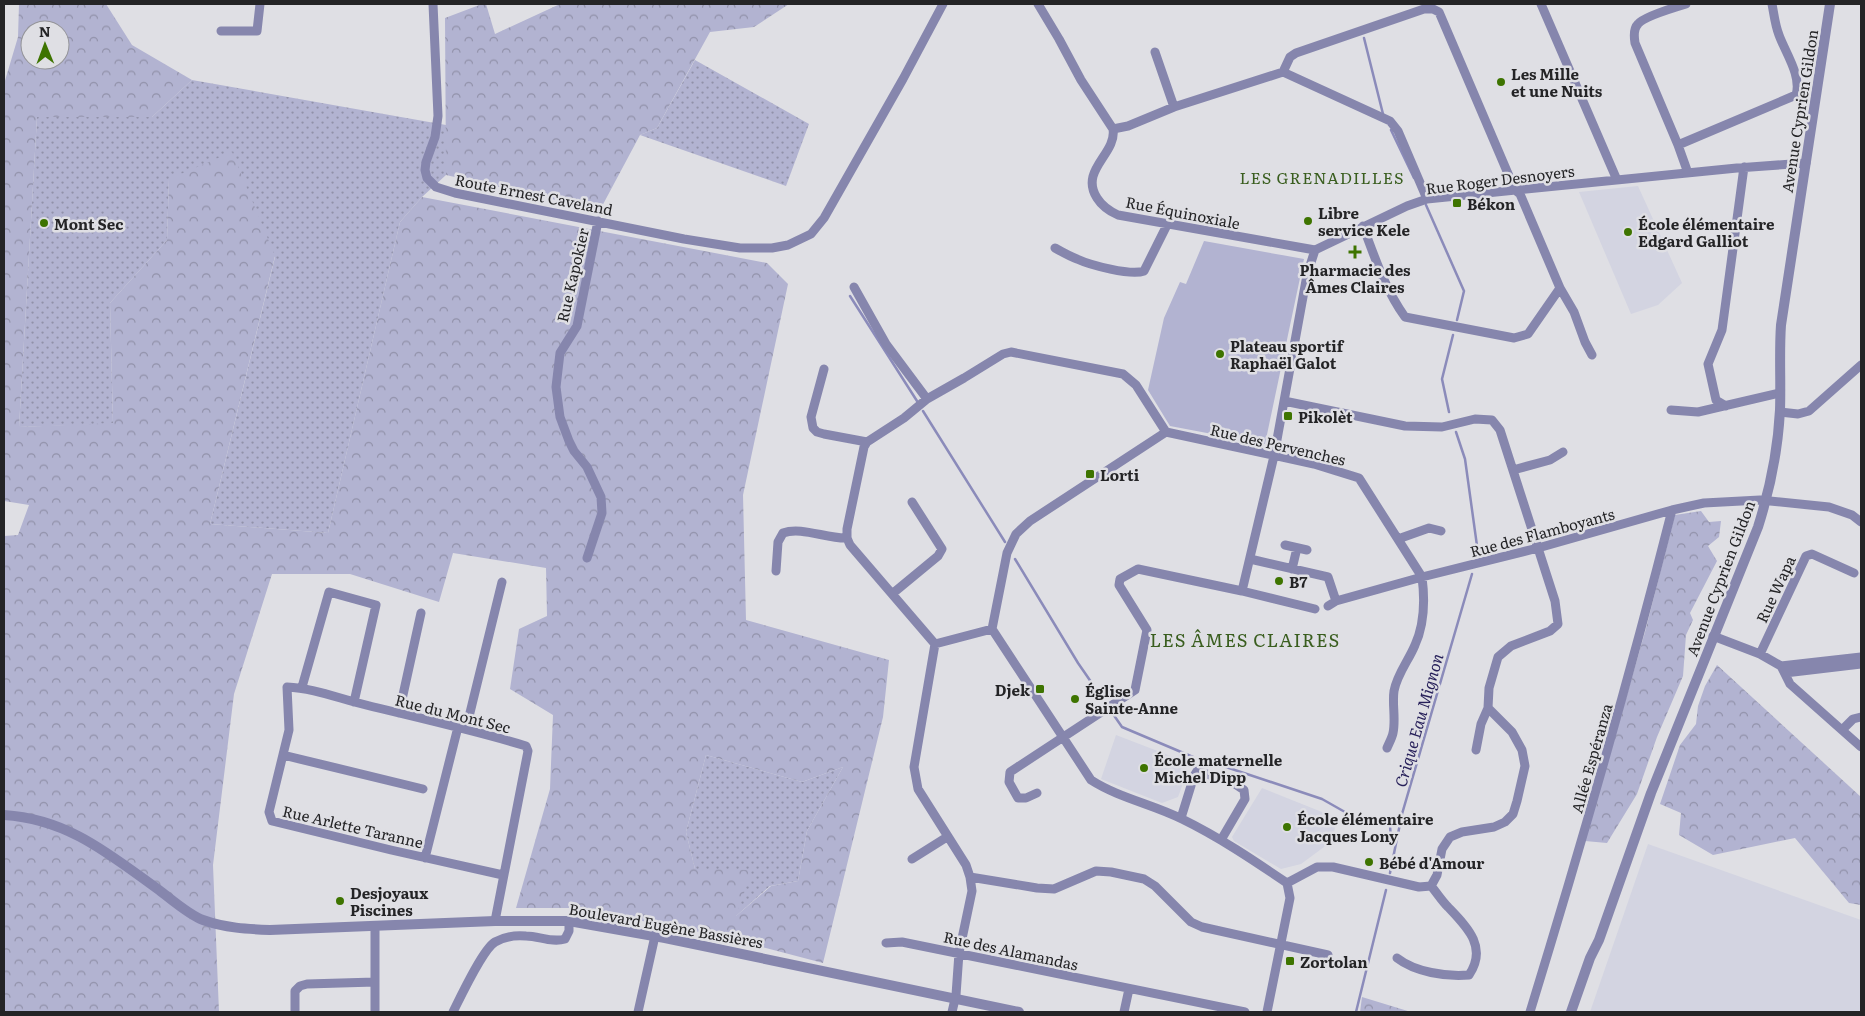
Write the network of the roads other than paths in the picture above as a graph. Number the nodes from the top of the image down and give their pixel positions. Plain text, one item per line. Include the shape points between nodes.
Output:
1 (260, 4) edge
2 (433, 4) edge
3 (943, 4) edge
4 (1038, 4) edge
5 (1541, 4) edge
6 (1686, 4) edge
7 (1772, 4) edge
8 (1830, 4) edge
9 (221, 32) dead end
10 (1155, 52) dead end
11 (1283, 72) junction
12 (1174, 107) junction
13 (1113, 129) junction
14 (1678, 146) junction
15 (1806, 164) junction
16 (1744, 167) junction
17 (1688, 173) junction
18 (1617, 180) junction
19 (1516, 190) junction
20 (1427, 200) junction
21 (598, 221) junction
22 (1168, 224) junction
23 (1363, 226) junction
24 (1055, 248) dead end
25 (1315, 250) junction
26 (854, 287) dead end
27 (1560, 288) junction
28 (1592, 355) dead end
29 (1861, 365) edge
30 (824, 369) dead end
31 (1780, 393) junction
32 (927, 399) junction
33 (1284, 401) junction
34 (1726, 406) junction
35 (1671, 410) dead end
36 (1780, 412) junction
37 (1166, 432) junction
38 (867, 442) junction
39 (1563, 452) dead end
40 (1274, 456) junction
41 (1513, 470) junction
42 (1766, 501) junction
43 (912, 502) dead end
44 (1672, 510) junction
45 (1861, 522) edge
46 (1441, 531) dead end
47 (847, 538) junction
48 (1398, 539) junction
49 (1285, 545) dead end
50 (1297, 548) junction
51 (1538, 548) junction
52 (1307, 550) dead end
53 (587, 558) dead end
54 (1250, 559) junction
55 (1292, 569) junction
56 (776, 571) dead end
57 (1854, 573) dead end
58 (1422, 577) junction
59 (502, 582) dead end
60 (1242, 591) junction
61 (892, 594) junction
62 (1315, 609) dead end
63 (421, 613) dead end
64 (992, 629) junction
65 (1713, 636) junction
66 (936, 644) junction
67 (1760, 654) junction
68 (1861, 657) edge
69 (1831, 664) junction
70 (1861, 664) edge
71 (1783, 670) junction
72 (287, 687) joint
73 (302, 688) junction
74 (354, 702) junction
75 (1488, 708) junction
76 (399, 713) junction
77 (1861, 717) edge
78 (462, 728) junction
79 (1842, 730) junction
80 (1063, 738) junction
81 (1861, 747) edge
82 (1387, 748) dead end
83 (1476, 750) dead end
84 (284, 755) junction
85 (423, 789) dead end
86 (1037, 793) dead end
87 (4, 815) edge
88 (1181, 818) junction
89 (947, 837) junction
90 (1220, 840) junction
91 (425, 858) junction
92 (912, 859) dead end
93 (503, 874) junction
94 (970, 876) junction
95 (1286, 883) junction
96 (1431, 886) junction
97 (495, 921) junction
98 (569, 921) junction
99 (375, 926) junction
100 (655, 936) junction
101 (1599, 940) junction
102 (886, 944) dead end
103 (1280, 945) junction
104 (959, 953) junction
105 (1328, 955) dead end
106 (1397, 958) dead end
107 (375, 982) junction
108 (1129, 989) junction
109 (956, 999) junction
110 (295, 1012) edge
111 (375, 1012) edge
112 (453, 1012) edge
113 (638, 1012) edge
114 (952, 1012) edge
115 (1019, 1012) edge
116 (1124, 1012) edge
117 (1244, 1012) edge
118 (1267, 1012) edge
119 (1530, 1012) edge
120 (1571, 1012) edge
121 (1578, 1012) edge

1 - 9 street via 257,32
2 - 21 street, Route Ernest Caveland via 438,116 436,137 425,166 430,182 456,193
3 - 21 street, Route Ernest Caveland via 904,79 824,218 811,234 788,245 740,248
4 - 13 street
5 - 18 street
6 - 14 street via 1637,24 1634,34
7 - 14 street via 1778,33 1796,77 1796,95
8 - 15 street, Avenue Cyprien Gildon
10 - 12 street
11 - 12 street
11 - 19 street via 1290,57 1296,53 1424,9 1436,10
11 - 20 street via 1390,121 1398,131
12 - 13 street
13 - 22 street, Rue Équinoxiale via 1112,141 1094,172 1094,194 1110,212
14 - 17 street
15 - 16 street, Rue Roger Desnoyers
15 - 31 street, Avenue Cyprien Gildon via 1781,325
16 - 17 street, Rue Roger Desnoyers
16 - 34 street via 1722,330 1708,364 1716,400
17 - 18 street, Rue Roger Desnoyers
18 - 19 street, Rue Roger Desnoyers
19 - 20 street, Rue Roger Desnoyers
19 - 27 street
20 - 23 street, Rue Roger Desnoyers
21 - 53 street, Rue Kapokier via 577,326 560,353 556,387 560,417 569,441 587,467 601,497 602,513
22 - 24 street via 1144,271 1137,274 1077,260
22 - 25 street, Rue Équinoxiale
23 - 25 street, Rue Roger Desnoyers
23 - 27 street via 1394,301 1405,317 1514,338 1528,334
25 - 33 street via 1307,275
26 - 32 street via 886,344
27 - 28 street
29 - 36 street via 1809,411 1798,414
30 - 38 street via 811,417 813,428 824,434
31 - 34 street
31 - 36 street, Avenue Cyprien Gildon
32 - 37 street via 1011,352 1123,374 1136,385
32 - 38 street
33 - 40 street
33 - 41 street via 1405,426 1442,427 1475,419 1492,420 1500,430
34 - 35 street via 1698,412
36 - 42 street, Avenue Cyprien Gildon
37 - 40 street, Rue des Pervenches
37 - 64 street via 1030,521 1016,534 1007,553
38 - 47 street
39 - 41 street via 1550,460
40 - 48 street, Rue des Pervenches via 1359,478
40 - 54 street
41 - 51 street
42 - 44 street, Rue des Flamboyants via 1728,500
42 - 45 street, Rue des Flamboyants via 1829,507 1852,515
42 - 65 street, Avenue Cyprien Gildon
43 - 61 street via 942,549 938,556
44 - 51 street, Rue des Flamboyants
44 - 119 street, Allée Espéranza via 1591,810
46 - 48 street via 1429,528
47 - 56 street via 798,531 783,533 778,542
47 - 61 street
48 - 58 street, Rue des Pervenches
49 - 50 street
50 - 52 street
50 - 55 street
51 - 58 street, Rue des Flamboyants
51 - 75 street via 1555,600 1558,624 1550,631 1510,646 1498,658 1489,688
54 - 55 street
54 - 60 street
55 - 58 street, Rue des Flamboyants via 1328,578 1332,604
57 - 67 street, Rue Wapa via 1812,554 1806,556
58 - 82 street, Rue des Pervenches via 1423,621 1397,680 1393,733
59 - 78 street
60 - 62 street
60 - 80 street via 1138,569 1120,579 1119,585 1147,630 1136,688
61 - 66 street
63 - 76 street
64 - 66 street
64 - 80 street
65 - 67 street
65 - 101 street, Avenue Cyprien Gildon via 1651,793
66 - 89 street via 914,767 918,789
67 - 71 street
68 - 69 street
69 - 70 street
69 - 71 street
71 - 79 street via 1790,684
72 - 73 street, Rue du Mont Sec
72 - 84 street, Rue Arlette Taranne via 289,730
73 - 74 street, Rue du Mont Sec
73 - 74 street via 329,592 376,605
74 - 76 street, Rue du Mont Sec
75 - 83 street
75 - 96 street via 1512,732 1522,750 1525,766 1518,801 1513,814 1505,822 1450,838 1442,849
76 - 78 street, Rue du Mont Sec
77 - 79 street via 1853,719
78 - 91 street
78 - 93 street, Rue du Mont Sec via 526,746 528,751
79 - 81 street
80 - 86 street via 1010,772 1009,782 1018,798
80 - 88 street via 1091,780 1103,788
84 - 85 street
84 - 91 street, Rue Arlette Taranne via 269,812 272,821
87 - 99 street, Boulevard Eugène Bassières via 21,816 60,827 96,844 201,919 254,930
88 - 90 street
88 - 90 street via 1197,771 1232,782 1244,790 1245,799
89 - 92 street
89 - 94 street
90 - 95 street
91 - 93 street, Rue Arlette Taranne
93 - 97 street, Rue du Mont Sec
94 - 103 street via 1054,889 1096,871 1111,872 1144,880 1154,886 1191,922 1202,927
94 - 104 street via 972,890
95 - 96 street via 1317,867 1333,867 1419,887
95 - 103 street via 1290,898
96 - 106 street via 1474,939 1474,968 1469,975 1455,976 1407,966
97 - 98 street, Boulevard Eugène Bassières
97 - 99 street, Boulevard Eugène Bassières
98 - 100 street, Boulevard Eugène Bassières
98 - 112 street via 565,939 558,941 526,936 494,942 469,979
99 - 107 street
100 - 109 street, Boulevard Eugène Bassières
100 - 113 street
101 - 120 street, Avenue Cyprien Gildon
101 - 121 street, Avenue Cyprien Gildon
102 - 104 street, Rue des Alamandas via 902,942
103 - 105 street
103 - 118 street
104 - 108 street, Rue des Alamandas
104 - 109 street
107 - 110 street via 300,986 295,991
107 - 111 street
108 - 116 street
108 - 117 street, Rue des Alamandas
109 - 114 street
109 - 115 street, Boulevard Eugène Bassières

